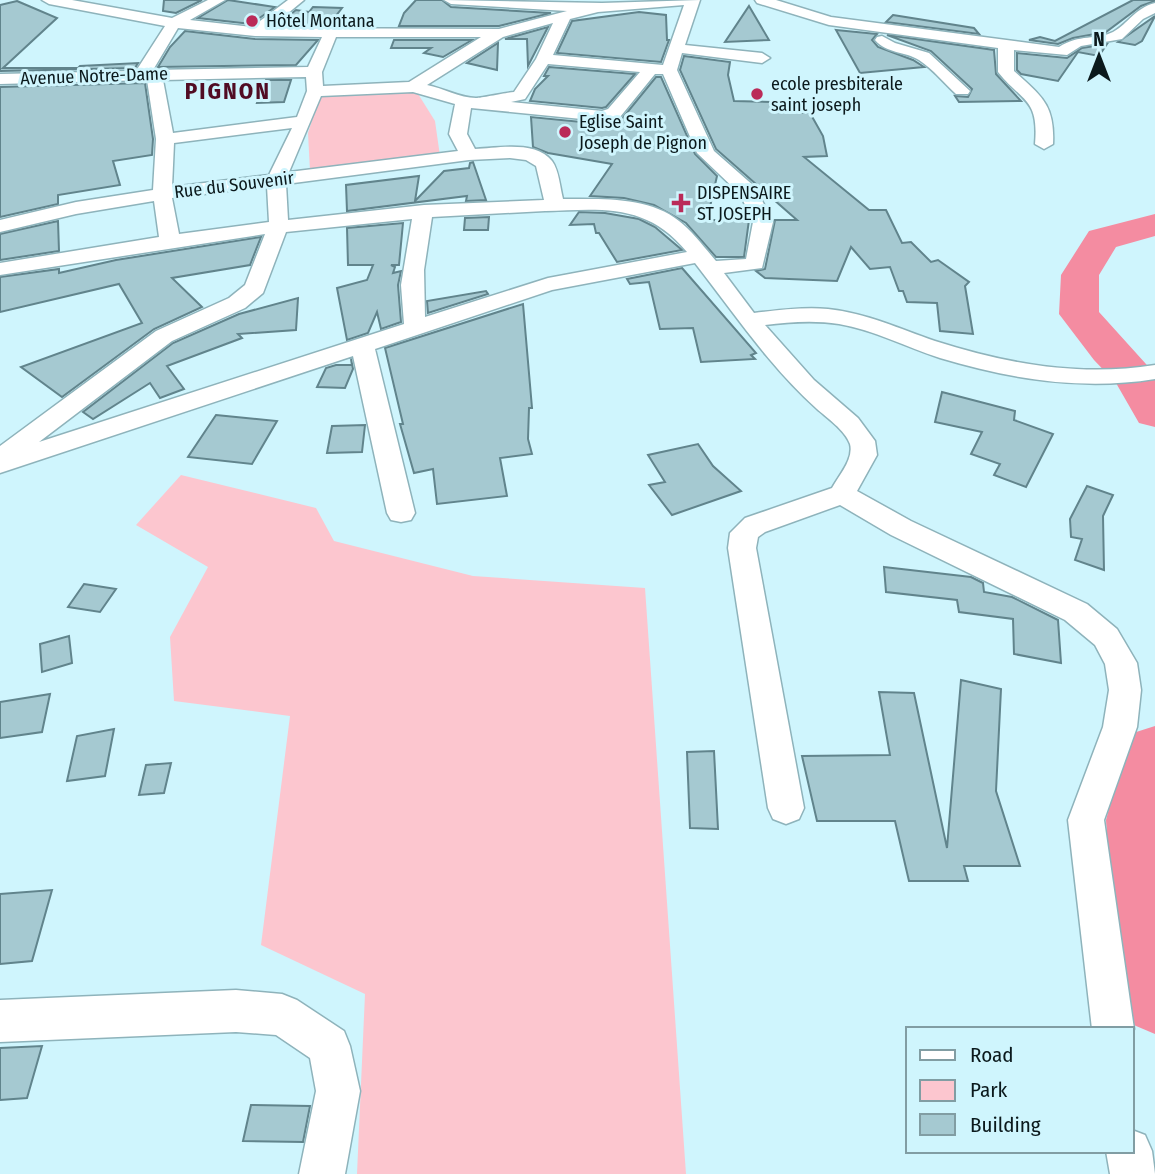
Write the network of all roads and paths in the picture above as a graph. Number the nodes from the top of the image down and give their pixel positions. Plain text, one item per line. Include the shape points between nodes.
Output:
1 (49, 0) edge
2 (119, 0) edge
3 (218, 0) edge
4 (297, 0) edge
5 (451, 0) edge
6 (692, 0) edge
7 (762, 0) edge
8 (618, 3) edge
9 (1155, 7) edge
10 (600, 8) junction
11 (100, 10) junction
12 (1138, 16) junction
13 (563, 18) junction
14 (1155, 20) edge
15 (174, 23) junction
16 (876, 27) junction
17 (262, 32) junction
18 (499, 33) junction
19 (327, 41) junction
20 (1006, 45) junction
21 (675, 48) junction
22 (762, 58) dead end
23 (544, 60) junction
24 (660, 69) junction
25 (314, 72) junction
26 (148, 74) junction
27 (0, 79) edge
28 (413, 87) junction
29 (315, 91) junction
30 (962, 91) dead end
31 (464, 102) junction
32 (304, 121) junction
33 (165, 139) junction
34 (1044, 144) dead end
35 (469, 155) junction
36 (276, 180) junction
37 (162, 194) junction
38 (555, 205) junction
39 (424, 211) junction
40 (279, 225) junction
41 (0, 226) edge
42 (170, 240) junction
43 (705, 262) junction
44 (0, 269) edge
45 (748, 320) junction
46 (416, 329) junction
47 (363, 346) junction
48 (1155, 372) edge
49 (0, 461) edge
50 (842, 494) junction
51 (401, 513) dead end
52 (786, 808) dead end
53 (0, 1021) edge
54 (1113, 1027) edge
55 (1129, 1153) edge
56 (322, 1174) edge
57 (1133, 1174) edge

1 - 11 street
2 - 11 street
3 - 15 street
4 - 17 street
5 - 10 street
6 - 8 street via 663,5
6 - 21 street
7 - 16 street via 829,21
8 - 10 street
9 - 12 street
10 - 13 street
11 - 15 street
12 - 14 street
12 - 20 street via 1117,36 1077,42 1062,51
13 - 18 street
13 - 23 street
15 - 17 street
15 - 26 street
16 - 20 street
16 - 30 street via 884,43 924,56
17 - 19 street
18 - 19 street
18 - 28 street
19 - 25 street
20 - 34 street via 1006,72 1039,103
21 - 22 street
21 - 24 street
23 - 24 street
23 - 31 street via 519,96
24 - 31 street via 614,113 602,116
24 - 43 street via 706,153 748,191 763,222 755,264
25 - 26 street, Avenue Notre-Dame
25 - 29 street
26 - 27 street, Avenue Notre-Dame
26 - 33 street
28 - 29 street
28 - 31 street
29 - 32 street
31 - 35 street via 458,134
32 - 33 street
32 - 36 street
33 - 37 street
35 - 36 street, Rue du Souvenir
35 - 38 street, Rue du Souvenir via 519,154 541,159
36 - 37 street, Rue du Souvenir
36 - 40 street
37 - 41 street, Rue du Souvenir
37 - 42 street
38 - 39 street
38 - 43 street via 617,207 660,216
39 - 40 street
39 - 46 street via 413,280
40 - 42 street
40 - 49 street via 255,288 237,303 164,336
42 - 44 street
43 - 45 street
43 - 46 street via 548,284
45 - 48 street via 837,317 1044,376 1135,377
45 - 50 street via 862,441 864,455
46 - 47 street
47 - 49 street
47 - 51 street
50 - 52 street via 744,533
50 - 54 street via 901,528 1076,612 1106,637 1121,663 1125,690 1120,727 1086,820
53 - 56 street via 236,1011 282,1015 329,1046 338,1091
55 - 57 street

